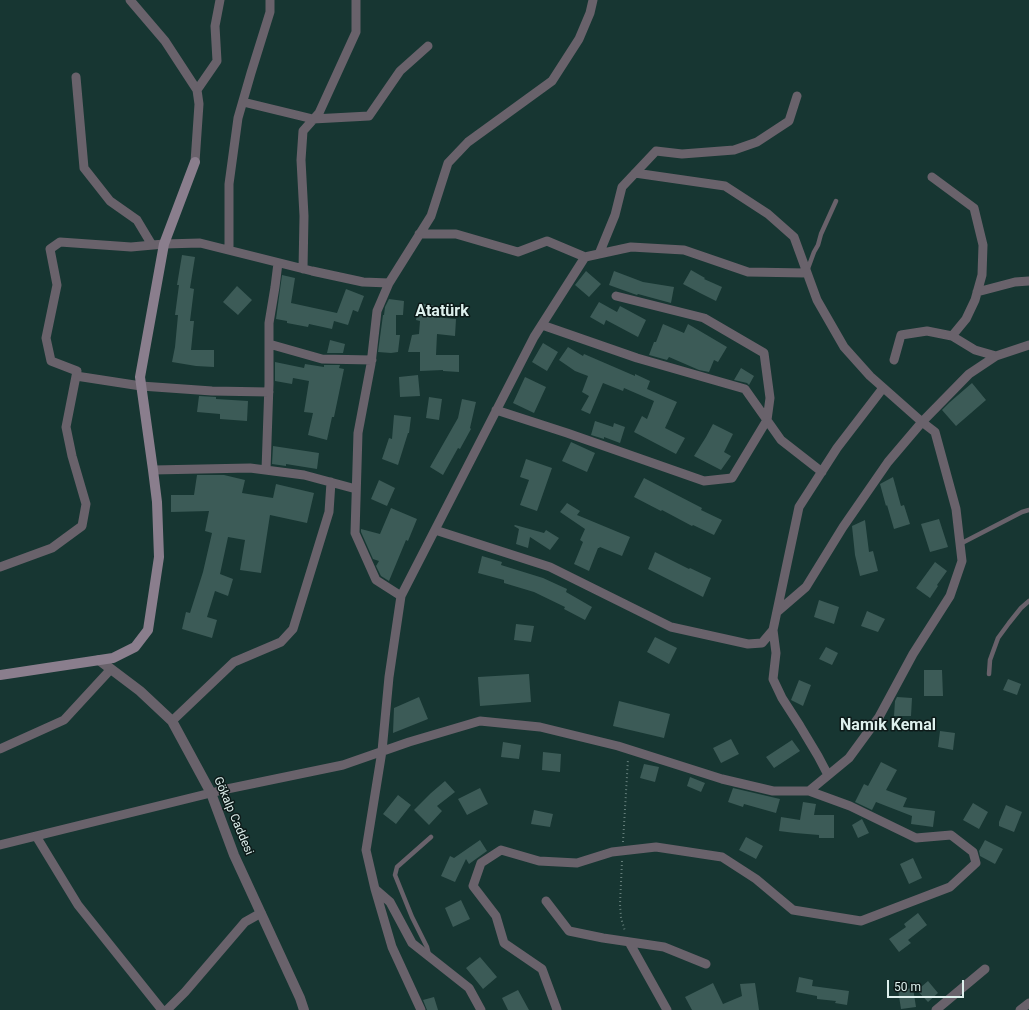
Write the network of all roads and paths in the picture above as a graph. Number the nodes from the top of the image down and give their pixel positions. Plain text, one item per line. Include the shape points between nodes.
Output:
1 (130, 0) edge
2 (220, 0) edge
3 (270, 0) edge
4 (356, 0) edge
5 (593, 0) edge
6 (428, 46) dead end
7 (76, 77) dead end
8 (198, 90) junction
9 (797, 96) dead end
10 (243, 102) junction
11 (313, 119) junction
12 (195, 162) joint
13 (635, 173) junction
14 (932, 177) dead end
15 (836, 201) dead end
16 (420, 234) junction
17 (164, 244) junction
18 (152, 245) junction
19 (229, 250) junction
20 (599, 254) junction
21 (586, 257) junction
22 (278, 263) junction
23 (303, 269) junction
24 (806, 272) junction
25 (1029, 281) edge
26 (389, 284) junction
27 (978, 292) junction
28 (616, 296) dead end
29 (542, 325) junction
30 (952, 336) junction
31 (269, 344) junction
32 (1029, 345) edge
33 (996, 356) junction
34 (372, 360) junction
35 (894, 360) dead end
36 (76, 376) junction
37 (141, 386) junction
38 (882, 388) junction
39 (269, 392) junction
40 (496, 410) junction
41 (767, 420) junction
42 (922, 422) junction
43 (153, 470) junction
44 (266, 470) junction
45 (822, 472) junction
46 (331, 482) junction
47 (356, 489) junction
48 (1029, 510) edge
49 (435, 530) junction
50 (960, 544) junction
51 (0, 567) edge
52 (401, 596) junction
53 (1029, 600) edge
54 (777, 612) junction
55 (773, 630) junction
56 (99, 660) junction
57 (111, 669) junction
58 (989, 674) dead end
59 (0, 675) edge
60 (172, 721) junction
61 (0, 749) edge
62 (382, 751) junction
63 (627, 771) dead end
64 (828, 775) junction
65 (809, 791) junction
66 (211, 793) junction
67 (36, 836) junction
68 (431, 837) dead end
69 (623, 842) dead end
70 (0, 845) edge
71 (622, 857) dead end
72 (375, 889) junction
73 (546, 902) dead end
74 (261, 913) junction
75 (629, 942) junction
76 (430, 957) junction
77 (706, 964) dead end
78 (985, 969) dead end
79 (1029, 1003) edge
80 (162, 1010) edge
81 (167, 1010) edge
82 (304, 1010) edge
83 (421, 1010) edge
84 (481, 1010) edge
85 (557, 1010) edge
86 (667, 1010) edge
87 (936, 1010) edge
88 (1020, 1010) edge

1 - 8 street via 165,41
2 - 8 street via 215,26 217,61
3 - 10 street via 270,12
4 - 11 street via 356,32 319,113
5 - 16 street via 579,39 552,81 468,142 448,163 431,216
6 - 11 street via 400,71 369,116
7 - 18 street via 84,168 110,201 137,220
8 - 12 street
9 - 13 street via 789,121 757,142 734,150 682,154 656,151
10 - 11 street
10 - 19 street via 238,118 229,184
11 - 23 street via 303,131 301,160
12 - 17 main road
13 - 20 street via 622,187 616,215
13 - 24 street via 725,186 768,214 794,237
14 - 27 street via 974,208 983,245 982,275
15 - 24 lane
16 - 21 street via 456,234 518,252 547,241
16 - 26 street
17 - 18 street
17 - 19 street via 200,243
17 - 37 main road via 140,377
18 - 36 street via 131,247 60,242 50,248 57,285 46,338 51,361 77,371
19 - 22 street
20 - 21 street
20 - 24 street via 631,247 684,250 748,272
21 - 29 street
22 - 23 street
22 - 31 street via 269,323
23 - 26 street via 363,282
24 - 38 street via 817,300 844,347
25 - 27 street
26 - 34 street via 377,311
27 - 30 street via 966,319
28 - 41 street via 704,318 764,352 770,398
29 - 40 street
29 - 41 street via 637,358 745,389
30 - 33 street via 975,350
30 - 35 street via 927,330 901,335
31 - 34 street via 322,359
31 - 39 street
32 - 33 street
33 - 42 street via 969,374
34 - 47 street via 358,433
36 - 37 street
36 - 51 street via 66,427 86,504 82,526 52,548
37 - 39 street
37 - 43 main road
38 - 42 street
38 - 45 street
39 - 44 street
40 - 41 street via 704,481 732,478
40 - 49 street
41 - 45 street via 781,440
42 - 50 street via 935,432 956,510
42 - 54 street via 888,462 806,587
43 - 44 street
43 - 56 main road via 159,557 148,630 135,648 113,658
44 - 46 street via 304,474
45 - 54 street via 799,507
46 - 47 street
46 - 60 street via 329,512 292,629 281,642 234,662
47 - 52 street via 355,533 376,580
48 - 50 lane
49 - 52 street
49 - 55 street via 550,567 671,627 748,644 762,643
50 - 64 street via 962,561 950,596 913,654 879,716 849,758
52 - 62 street via 389,677
53 - 58 lane via 998,638 990,660
54 - 55 street
55 - 64 street via 776,653 773,679
56 - 57 street, Gökalp Caddesi
56 - 59 main road
57 - 60 street, Gökalp Caddesi via 140,691
57 - 61 street via 64,720
60 - 66 street, Gökalp Caddesi
62 - 65 street via 480,721 540,727 618,746 722,779 773,791
62 - 66 street via 343,765
62 - 72 street via 366,850
63 - 69 path
64 - 65 street
65 - 85 street via 850,806 916,838 951,835 973,852 976,863 950,887 861,921 793,910 756,879 722,857 656,847 612,852 578,863 539,861 500,850 481,863 473,886 496,916 504,943 542,969
66 - 67 street
66 - 74 street, Gökalp Caddesi via 234,855
67 - 70 street
67 - 80 street via 78,905
68 - 76 lane via 397,867 395,875
71 - 75 path via 621,918
72 - 76 street via 390,902 412,943
72 - 83 street via 392,947
73 - 75 street via 569,931
74 - 81 street via 245,922
74 - 82 street, Gökalp Caddesi
75 - 77 street via 664,947
75 - 86 street
76 - 84 street via 469,988
78 - 87 street
79 - 88 street

